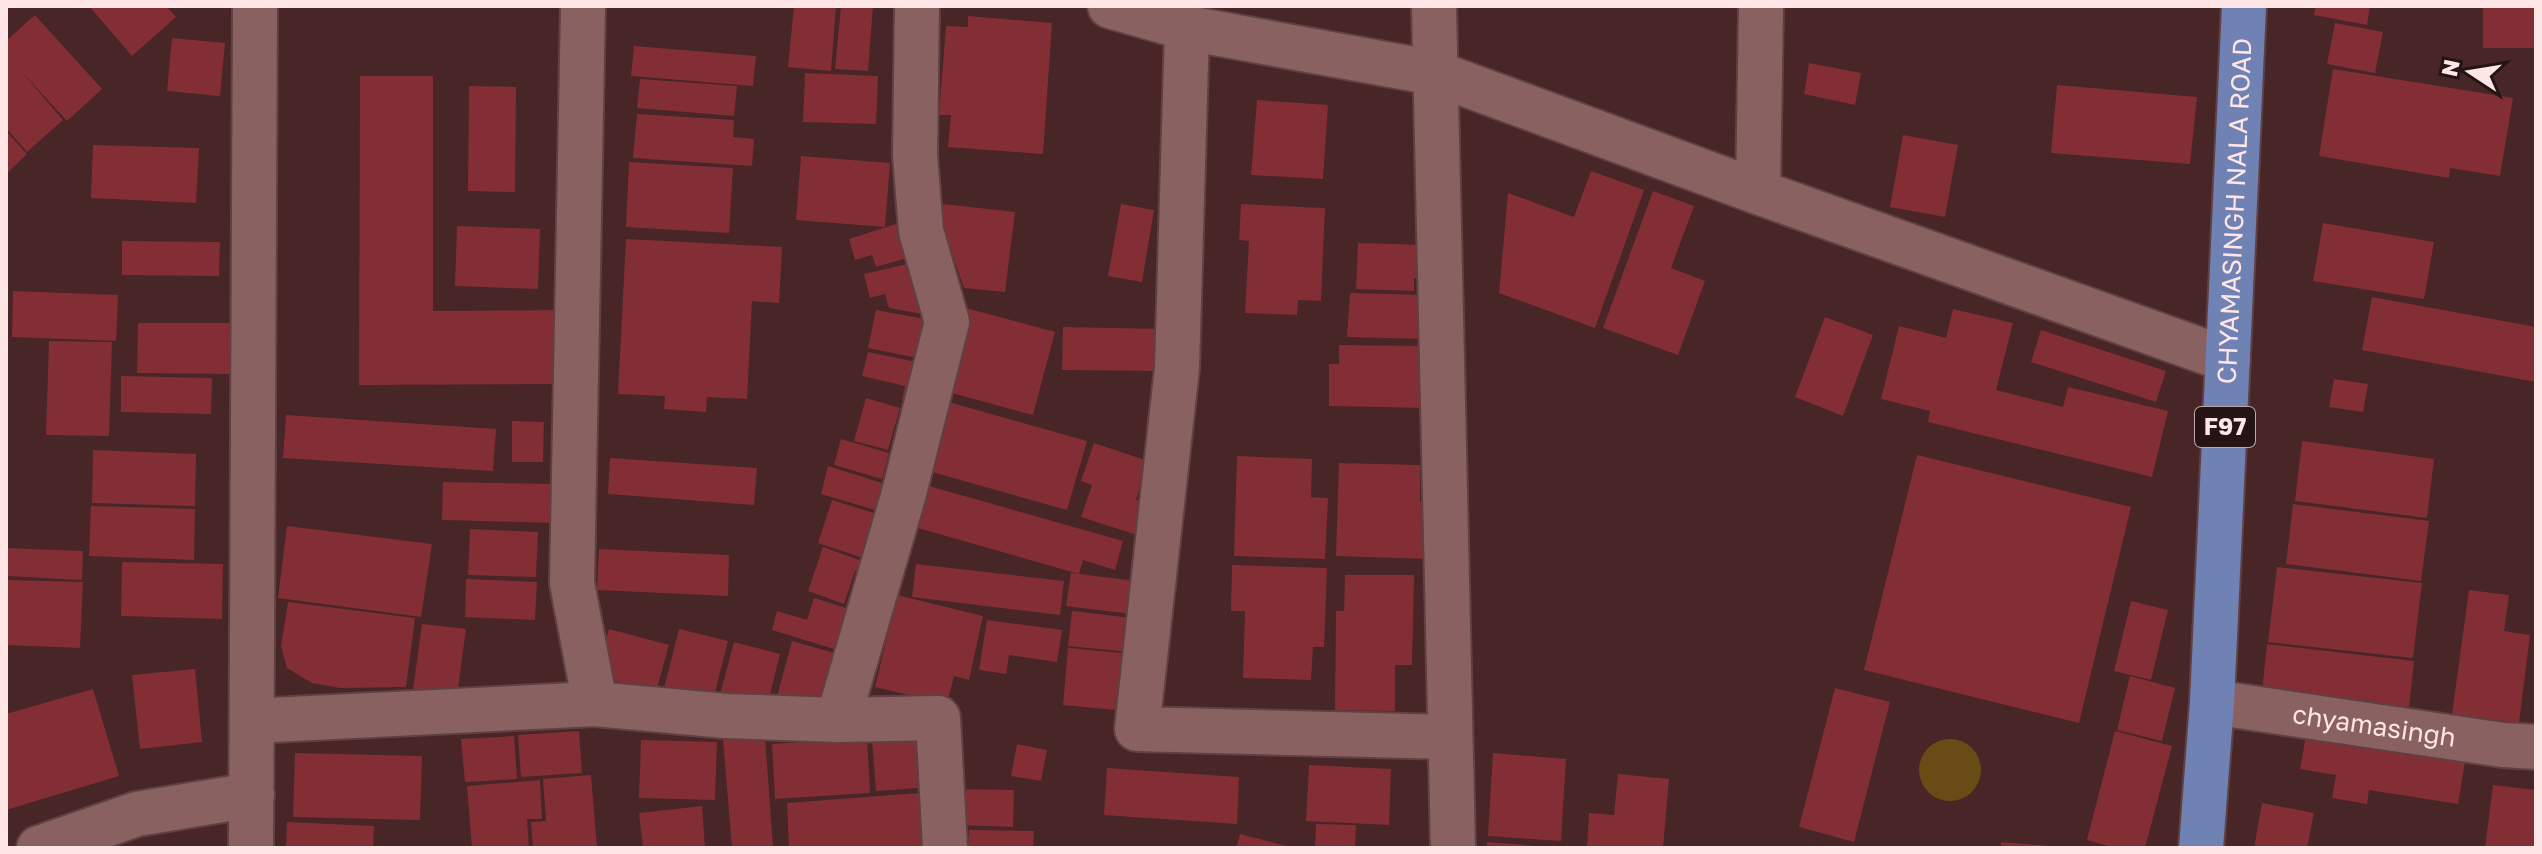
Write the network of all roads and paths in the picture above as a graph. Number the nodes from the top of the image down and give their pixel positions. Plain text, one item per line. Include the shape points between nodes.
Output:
1 (255, 6) edge
2 (583, 6) edge
3 (917, 6) edge
4 (1110, 6) edge
5 (1434, 6) edge
6 (1761, 6) edge
7 (2244, 6) edge
8 (1187, 28) junction
9 (1435, 73) junction
10 (1758, 192) junction
11 (2228, 360) junction
12 (2212, 702) junction
13 (595, 704) junction
14 (838, 720) junction
15 (252, 721) junction
16 (1450, 737) junction
17 (2536, 747) edge
18 (252, 795) junction
19 (39, 848) edge
20 (251, 848) edge
21 (945, 848) edge
22 (1453, 848) edge
23 (2201, 848) edge

1 - 15 street
2 - 13 street via 572,583
3 - 14 street via 915,155 921,231 947,322
4 - 8 street
5 - 9 street
6 - 10 street
7 - 11 main road, CHYAMASINGH NALA ROAD / F97
8 - 9 street
8 - 16 street via 1177,368 1137,729
9 - 10 street
9 - 16 street
10 - 11 street
11 - 12 main road, CHYAMASINGH NALA ROAD / F97
12 - 17 street, chyamasingh
12 - 23 main road, CHYAMASINGH NALA ROAD / F97
13 - 14 street
13 - 15 street
14 - 21 street via 938,718
15 - 18 street
16 - 22 street
18 - 19 street via 137,814
18 - 20 street

